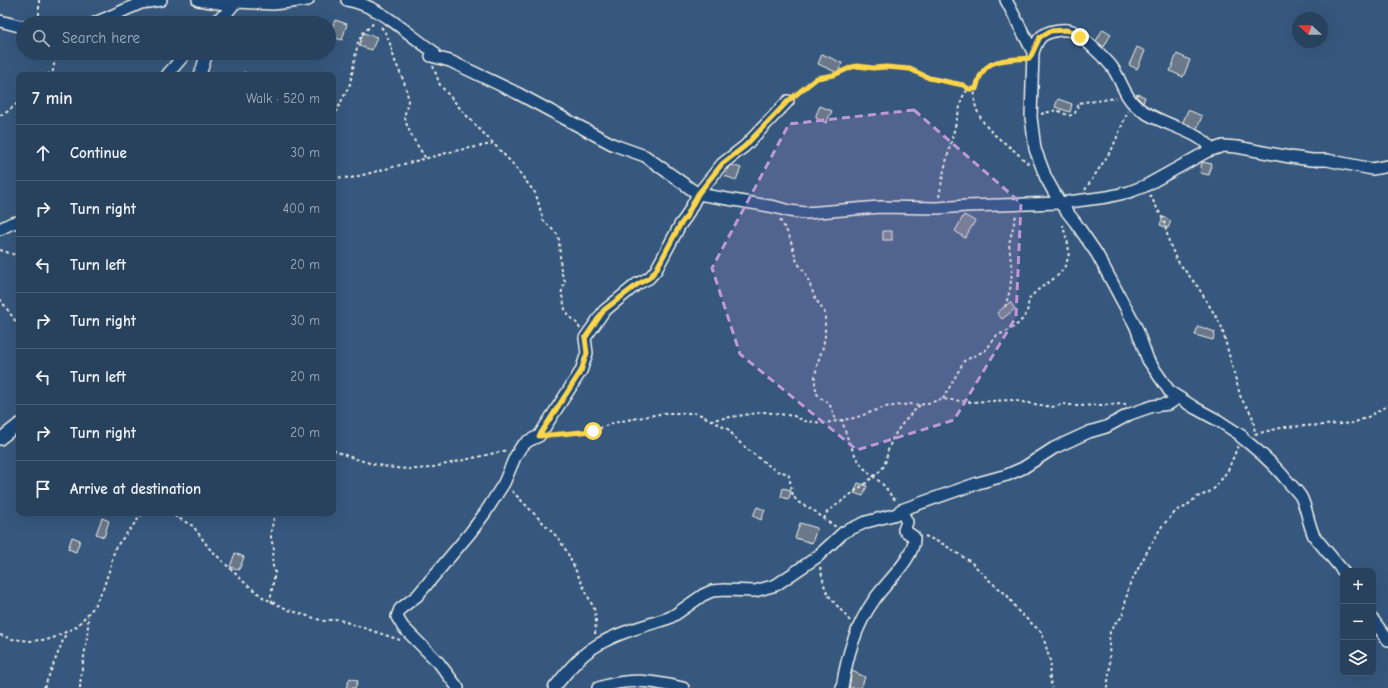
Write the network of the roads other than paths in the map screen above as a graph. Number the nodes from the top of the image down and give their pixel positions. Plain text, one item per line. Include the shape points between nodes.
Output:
1 (161, 0) edge
2 (198, 0) edge
3 (308, 0) edge
4 (347, 0) edge
5 (1006, 0) edge
6 (236, 1) edge
7 (111, 16) edge
8 (223, 16) edge
9 (0, 21) edge
10 (16, 25) edge
11 (1033, 52) junction
12 (180, 60) edge
13 (206, 60) edge
14 (170, 72) edge
15 (201, 72) edge
16 (788, 101) road end
17 (1212, 149) junction
18 (1388, 166) edge
19 (698, 194) junction
20 (1060, 202) junction
21 (16, 223) edge
22 (0, 229) edge
23 (1170, 392) junction
24 (16, 426) edge
25 (0, 439) edge
26 (901, 510) junction
27 (1341, 568) edge
28 (1376, 624) edge
29 (1388, 640) edge
30 (458, 688) edge
31 (554, 688) edge
32 (598, 688) edge
33 (683, 688) edge
34 (842, 688) edge

1 - 7 street via 141,3
2 - 6 street via 225,4
3 - 6 street via 273,4
4 - 19 street via 358,2 378,19 395,23 434,52 431,56 450,61 517,93 614,145 646,156
5 - 11 street
6 - 8 street
9 - 10 street
11 - 17 street via 1040,37 1050,31 1074,32 1112,67 1130,99 1143,112 1202,139
11 - 20 street via 1031,117 1035,149 1046,178
12 - 14 street
13 - 15 street
16 - 19 street via 745,146 722,164
17 - 18 street via 1223,146 1237,147 1372,169
17 - 20 street via 1145,186 1129,192
19 - 20 street via 806,213 880,207 937,208
19 - 30 street via 656,270 649,278 604,310 585,338 587,353 581,371 539,436 521,447 504,482 470,534 417,596 398,613 397,618 403,627 439,663
20 - 23 street via 1097,254 1136,327 1148,360
21 - 22 street
23 - 26 street via 1175,400 1169,404 1153,406 1130,414 1114,424 1054,448 1007,475
23 - 27 street via 1219,421 1258,449 1300,496 1314,536
24 - 25 street
26 - 31 street via 897,514 866,522 844,532 817,557 776,585 754,591 712,591 669,618 620,634 596,646 576,662
26 - 34 street via 907,522 904,530 914,537 912,550 874,599 860,622
28 - 29 street
32 - 33 street via 622,681 648,681

